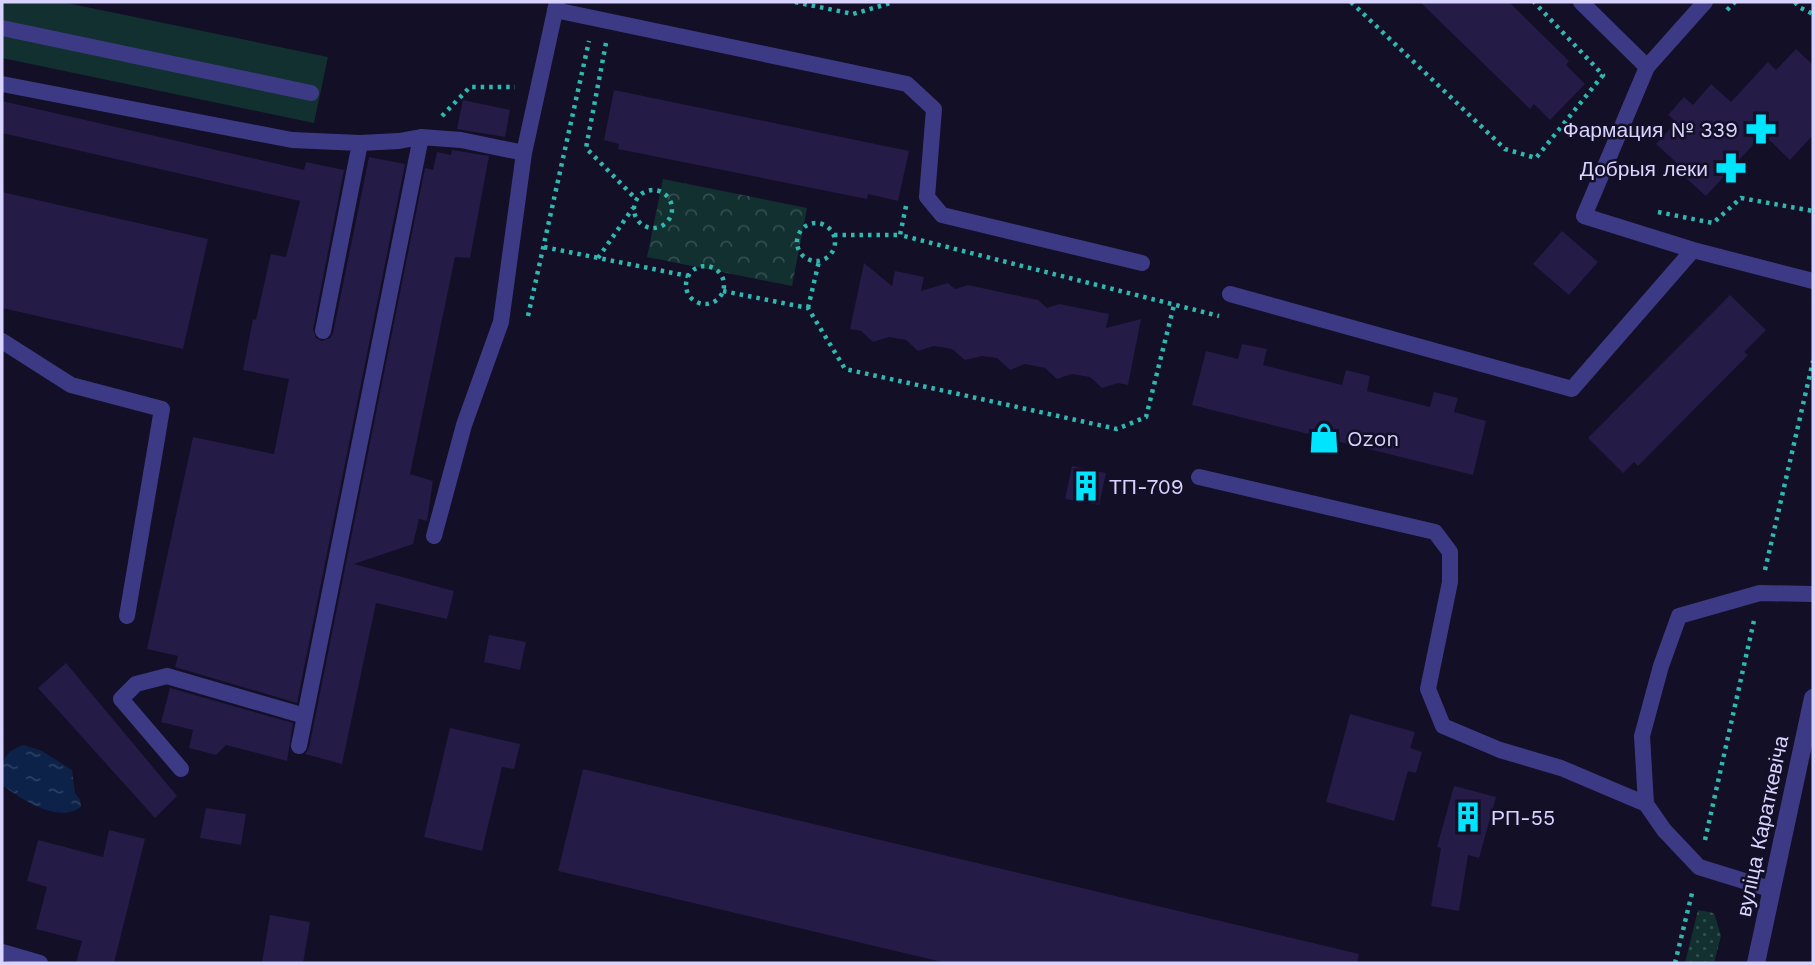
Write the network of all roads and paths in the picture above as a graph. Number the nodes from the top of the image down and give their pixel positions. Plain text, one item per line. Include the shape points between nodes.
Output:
1 (795, 2) edge
2 (894, 2) edge
3 (1352, 2) edge
4 (1534, 2) edge
5 (1581, 2) edge
6 (1705, 2) edge
7 (1735, 2) edge
8 (1795, 2) edge
9 (556, 6) edge
10 (1726, 12) dead end
11 (1813, 14) edge
12 (2, 28) edge
13 (590, 37) dead end
14 (607, 40) dead end
15 (1647, 66) junction
16 (2, 84) edge
17 (537, 87) junction
18 (311, 93) dead end
19 (421, 137) junction
20 (360, 143) junction
21 (524, 153) junction
22 (636, 199) junction
23 (633, 207) junction
24 (1649, 211) dead end
25 (1813, 211) edge
26 (834, 235) junction
27 (900, 235) dead end
28 (544, 247) junction
29 (1693, 250) junction
30 (598, 258) junction
31 (819, 261) junction
32 (1142, 263) dead end
33 (688, 276) junction
34 (1813, 281) edge
35 (723, 291) junction
36 (1230, 294) dead end
37 (1174, 304) dead end
38 (808, 308) junction
39 (501, 322) junction
40 (323, 331) dead end
41 (2, 341) edge
42 (1813, 360) edge
43 (1199, 477) dead end
44 (433, 536) dead end
45 (1760, 593) junction
46 (1813, 594) edge
47 (127, 616) dead end
48 (1813, 698) edge
49 (305, 716) junction
50 (299, 746) dead end
51 (1808, 748) edge
52 (181, 769) dead end
53 (1646, 804) junction
54 (1699, 867) junction
55 (1770, 890) junction
56 (2, 952) edge
57 (40, 963) edge
58 (1675, 963) edge
59 (1756, 963) edge

1 - 2 path via 853,14
3 - 4 path via 1505,149 1536,158 1603,75
5 - 15 lane
6 - 15 lane
7 - 10 path
8 - 11 path
9 - 17 lane
9 - 32 lane via 907,84 934,109 927,197 942,215
12 - 18 lane
13 - 28 path
14 - 22 path via 586,148
15 - 29 lane via 1584,216
16 - 20 lane via 292,140
17 - 19 path via 470,87
17 - 21 lane
19 - 20 lane
19 - 21 lane
19 - 49 lane
20 - 40 lane
21 - 39 lane
22 - 23 path
22 - 23 path via 650,190 659,191 671,202 672,211 663,225 655,228 639,223
23 - 30 path
24 - 25 path via 1713,223 1741,198
26 - 27 path
26 - 31 path via 833,252
26 - 31 path via 822,223 799,232 798,249 810,260
28 - 30 path
28 - 39 path via 526,323
29 - 34 lane
29 - 36 lane via 1572,390
30 - 33 path
31 - 38 path
33 - 35 path via 702,266 711,267 723,279
33 - 35 path via 687,292 699,304 716,302
35 - 38 path
37 - 38 path via 1146,417 1117,429 845,369
39 - 44 lane via 464,425
41 - 47 lane via 71,385 162,409
42 - 45 path
43 - 53 lane via 1435,532 1450,552 1450,582 1428,689 1443,726
45 - 46 lane
45 - 53 lane via 1679,616 1642,736
45 - 54 path
48 - 51 street, вуліца Караткевіча
49 - 50 lane
49 - 52 lane via 167,676 136,684 121,699
51 - 55 street, вуліца Караткевіча
53 - 54 lane
54 - 55 lane
54 - 58 path
55 - 59 street, вуліца Караткевіча
56 - 57 lane

